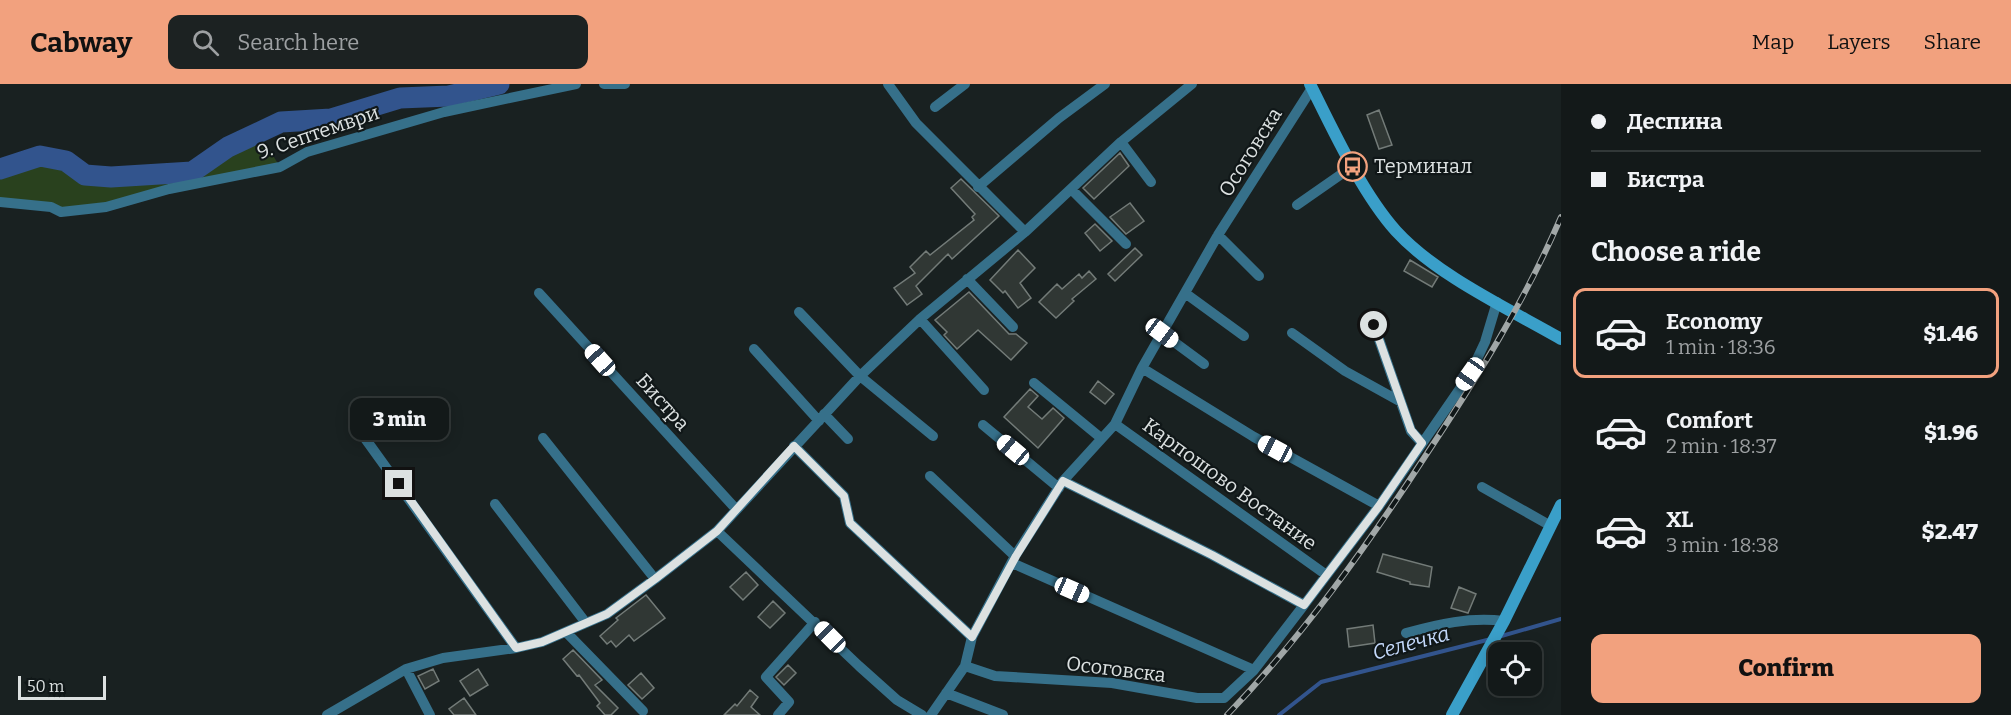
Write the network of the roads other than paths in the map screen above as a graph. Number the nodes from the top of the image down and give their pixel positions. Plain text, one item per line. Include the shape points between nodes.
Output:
1 (576, 84) edge
2 (604, 84) edge
3 (625, 84) edge
4 (888, 84) edge
5 (965, 84) edge
6 (1104, 84) edge
7 (1192, 84) edge
8 (1311, 86) edge
9 (935, 106) dead end
10 (1121, 142) junction
11 (1353, 165) junction
12 (1151, 182) dead end
13 (978, 187) junction
14 (1071, 189) junction
15 (0, 202) edge
16 (1297, 205) dead end
17 (1025, 231) junction
18 (1218, 235) junction
19 (1126, 244) dead end
20 (1259, 276) dead end
21 (968, 279) junction
22 (539, 293) dead end
23 (1185, 293) junction
24 (1497, 302) junction
25 (799, 312) dead end
26 (920, 320) junction
27 (1374, 325) dead end
28 (1013, 327) dead end
29 (1162, 333) junction
30 (1292, 333) dead end
31 (1244, 336) dead end
32 (1561, 339) edge
33 (754, 349) dead end
34 (1204, 363) dead end
35 (1142, 368) junction
36 (860, 376) junction
37 (1034, 383) dead end
38 (984, 390) dead end
39 (1401, 402) junction
40 (822, 418) junction
41 (1114, 424) junction
42 (983, 425) dead end
43 (359, 430) dead end
44 (933, 436) dead end
45 (543, 438) dead end
46 (1101, 438) junction
47 (848, 439) dead end
48 (1422, 443) junction
49 (794, 446) junction
50 (930, 476) dead end
51 (1061, 485) junction
52 (1482, 486) dead end
53 (495, 504) dead end
54 (1561, 505) edge
55 (1379, 506) junction
56 (736, 510) junction
57 (1551, 526) junction
58 (717, 531) junction
59 (1014, 559) junction
60 (1325, 574) junction
61 (655, 579) junction
62 (1304, 605) junction
63 (1504, 621) junction
64 (815, 622) junction
65 (586, 623) junction
66 (566, 632) junction
67 (1406, 633) dead end
68 (972, 637) junction
69 (516, 648) junction
70 (965, 666) junction
71 (406, 669) junction
72 (1254, 670) junction
73 (946, 693) junction
74 (643, 711) dead end
75 (334, 713) edge
76 (430, 715) edge
77 (778, 715) edge
78 (922, 715) edge
79 (931, 715) edge
80 (1003, 715) edge
81 (1452, 715) edge

1 - 15 street, 9. Септември via 444,112 307,152 280,167 169,189 106,207 61,212 51,207
2 - 3 street
4 - 13 street via 916,123
5 - 9 street
6 - 13 street
7 - 10 street
8 - 11 main road
8 - 18 street, Осоговска
10 - 12 street
10 - 14 street
11 - 16 street
11 - 24 main road via 1396,231 1458,280
13 - 17 street
14 - 17 street
14 - 19 street
17 - 21 street
18 - 20 street
18 - 23 street, Осоговска
21 - 26 street
21 - 28 street
22 - 56 street, Бистра
23 - 29 street, Осоговска
23 - 31 street
24 - 32 main road
24 - 48 street, Карпошово Востание via 1470,374
25 - 36 street
26 - 36 street
26 - 38 street
27 - 39 street
29 - 34 street
29 - 35 street, Осоговска
30 - 39 street via 1345,371
33 - 40 street
35 - 41 street, Осоговска
35 - 55 street via 1254,437
36 - 40 street
36 - 44 street
37 - 46 street
39 - 48 street via 1411,430
40 - 47 street
40 - 49 street
41 - 46 street, Осоговска
41 - 60 street, Карпошово Востание
42 - 51 street
43 - 69 street
45 - 61 street
46 - 51 street, Осоговска
48 - 55 street, Карпошово Востание
49 - 56 street
49 - 68 street via 844,496 850,523
50 - 59 street, Осоговска
51 - 59 street, Осоговска
51 - 62 street via 1212,555
52 - 57 street
53 - 65 street
54 - 57 main road
55 - 60 street, Карпошово Востание
56 - 58 street
57 - 63 main road
58 - 61 street
58 - 64 street
59 - 68 street, Осоговска
59 - 72 street, Осоговска
60 - 62 street, Карпошово Востание
61 - 65 street via 607,614
62 - 72 street, Осоговска
63 - 67 street via 1445,622
63 - 81 main road
64 - 77 street via 766,677 789,702
64 - 78 street via 897,700
65 - 66 street
66 - 69 street
66 - 74 street
68 - 70 street, Осоговска
69 - 71 street via 463,654
70 - 72 street, Осоговска via 995,676 1112,683 1197,698 1224,698
70 - 73 street, Осоговска
71 - 75 street
71 - 76 street
73 - 79 street, Осоговска
73 - 80 street

